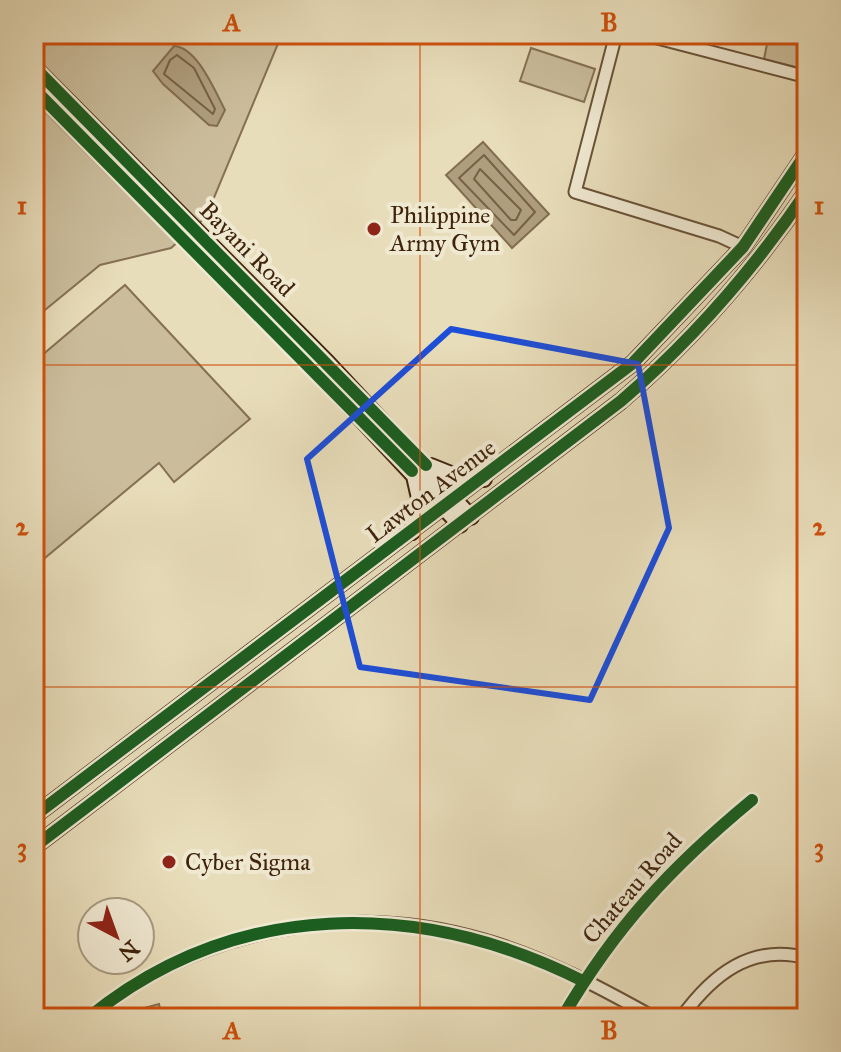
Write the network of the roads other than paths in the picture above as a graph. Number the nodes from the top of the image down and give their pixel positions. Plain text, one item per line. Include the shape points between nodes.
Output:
1 (616, 34) edge
2 (642, 34) edge
3 (34, 67) edge
4 (807, 77) edge
5 (34, 89) edge
6 (807, 152) edge
7 (807, 191) edge
8 (743, 247) junction
9 (323, 368) junction
10 (426, 465) junction
11 (412, 471) junction
12 (484, 479) junction
13 (452, 503) junction
14 (465, 521) junction
15 (412, 533) junction
16 (752, 800) dead end
17 (34, 816) edge
18 (34, 847) edge
19 (807, 958) edge
20 (583, 981) junction
21 (88, 1018) edge
22 (562, 1018) edge
23 (655, 1018) edge
24 (681, 1018) edge

1 - 8 street via 575,192
2 - 4 street
3 - 9 main road, Bayani Road
5 - 9 main road, Bayani Road
6 - 8 main road, Lawton Avenue
7 - 14 main road, Lawton Avenue via 755,264 688,340 621,401
8 - 12 main road, Lawton Avenue via 633,363
9 - 10 main road, Bayani Road
9 - 11 main road, Bayani Road
10 - 12 main road via 458,477
10 - 13 main road, Bayani Road
11 - 13 main road, Bayani Road
11 - 15 main road via 421,507
12 - 13 main road, Lawton Avenue
13 - 14 main road, Bayani Road
13 - 15 main road, Lawton Avenue
14 - 18 main road, Lawton Avenue
15 - 17 main road, Lawton Avenue
16 - 20 street, Chateau Road via 690,852 641,904
19 - 24 street via 771,954 725,969
20 - 21 street via 519,951 442,930 322,924 252,935 168,966
20 - 22 street, Chateau Road
20 - 23 street

